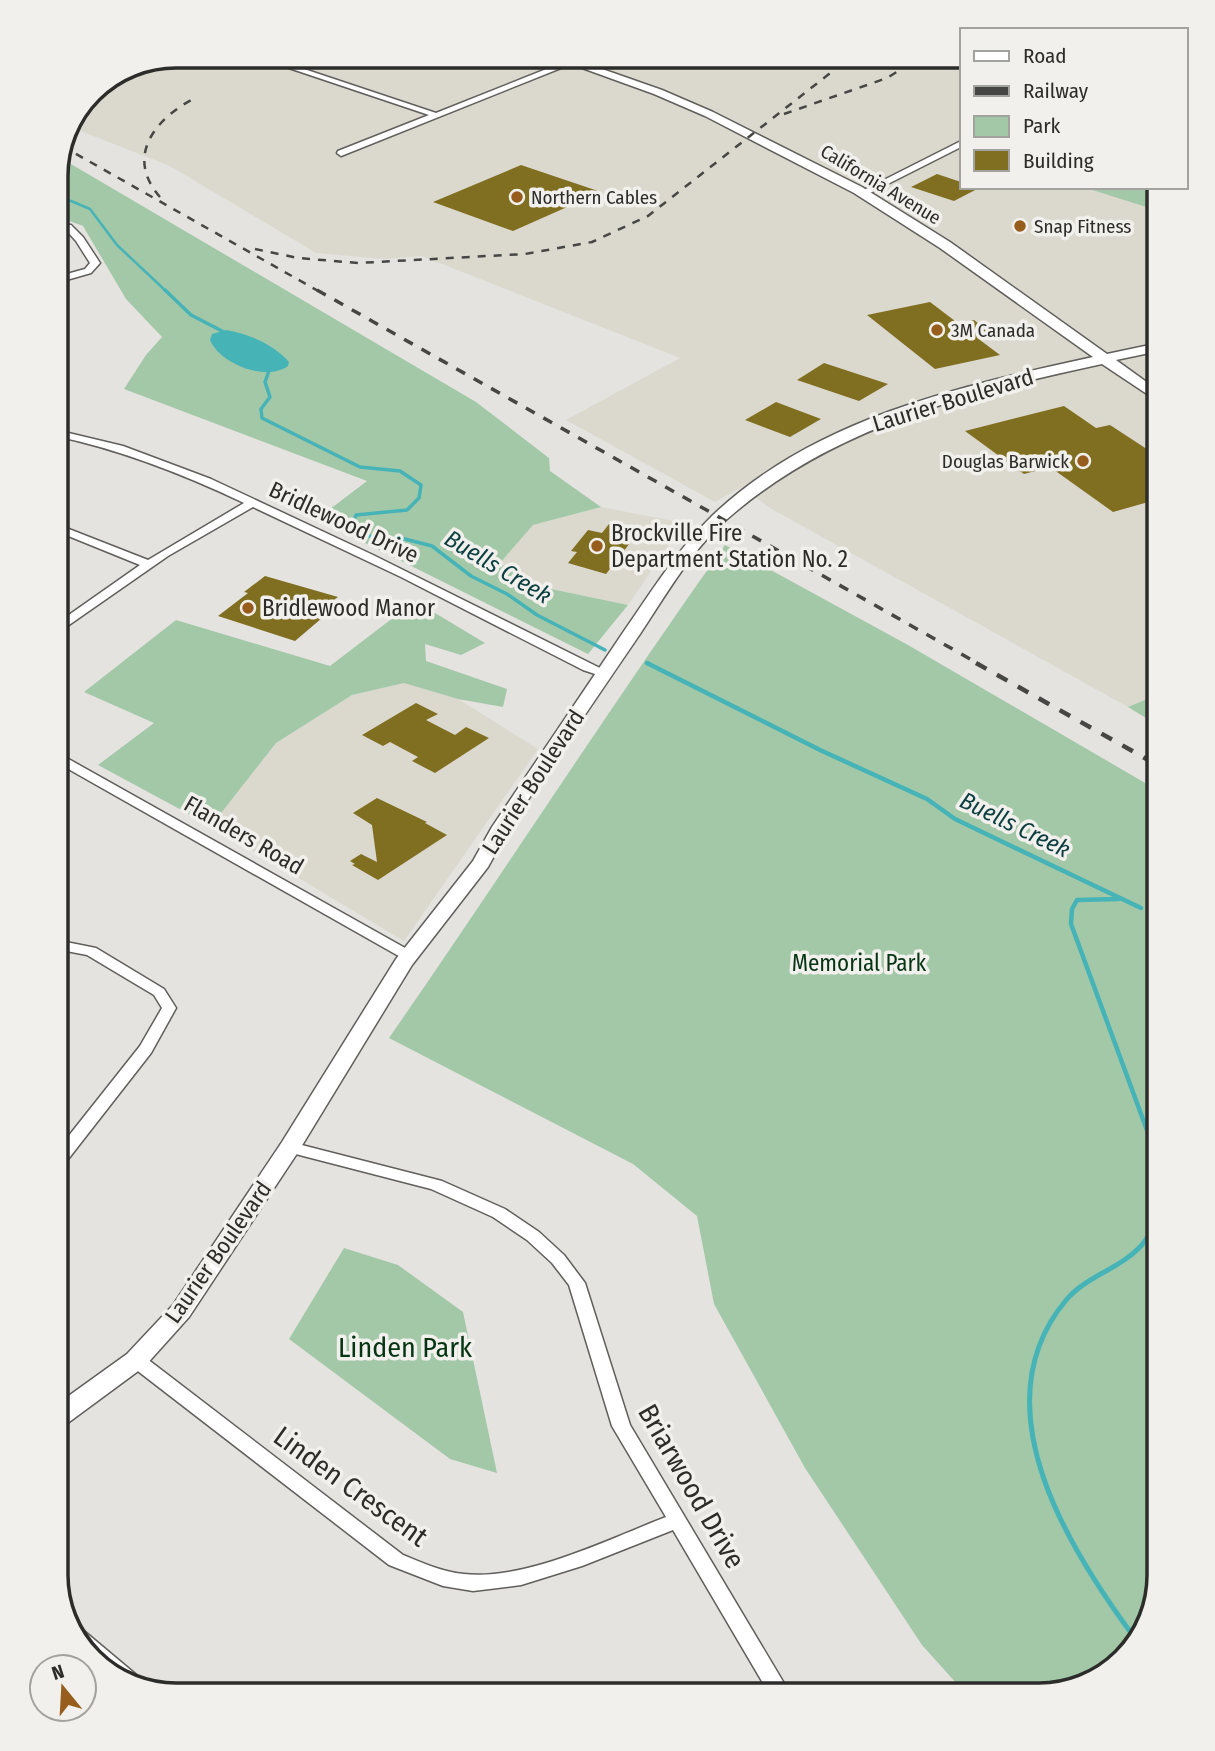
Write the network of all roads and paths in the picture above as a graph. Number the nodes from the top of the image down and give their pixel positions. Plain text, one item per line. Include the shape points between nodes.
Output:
1 (293, 68) edge
2 (556, 68) edge
3 (589, 68) edge
4 (433, 114) junction
5 (960, 144) edge
6 (341, 153) dead end
7 (863, 193) junction
8 (68, 227) edge
9 (68, 277) edge
10 (1147, 350) edge
11 (1105, 359) junction
12 (1147, 389) edge
13 (68, 436) edge
14 (253, 502) junction
15 (68, 532) edge
16 (149, 565) junction
17 (68, 622) edge
18 (604, 673) junction
19 (68, 763) edge
20 (68, 946) edge
21 (409, 956) junction
22 (290, 1147) junction
23 (68, 1148) edge
24 (136, 1360) junction
25 (68, 1409) edge
26 (677, 1521) junction
27 (773, 1683) edge

1 - 4 street
2 - 4 street
3 - 7 street, California Avenue via 709,114
4 - 6 street
5 - 7 street
7 - 11 street, California Avenue via 945,245
8 - 9 street via 95,263 88,271
10 - 11 street, Laurier Boulevard
11 - 12 street, California Avenue
11 - 18 street, Laurier Boulevard via 991,384 867,425 798,462 720,517 679,562
13 - 14 street, Bridlewood Drive via 145,455
14 - 16 street
14 - 18 street, Bridlewood Drive
15 - 16 street
16 - 17 street
18 - 21 street, Laurier Boulevard via 481,863
19 - 21 street, Flanders Road
20 - 23 street via 91,951 159,992 169,1008 146,1049
21 - 22 street, Laurier Boulevard
22 - 24 street, Laurier Boulevard via 181,1311
22 - 26 street, Briarwood Drive via 436,1185 499,1213 558,1259 578,1283 621,1426
24 - 25 street, Laurier Boulevard
24 - 26 street, Linden Crescent via 396,1560 431,1576 473,1583 524,1577
26 - 27 street, Briarwood Drive

